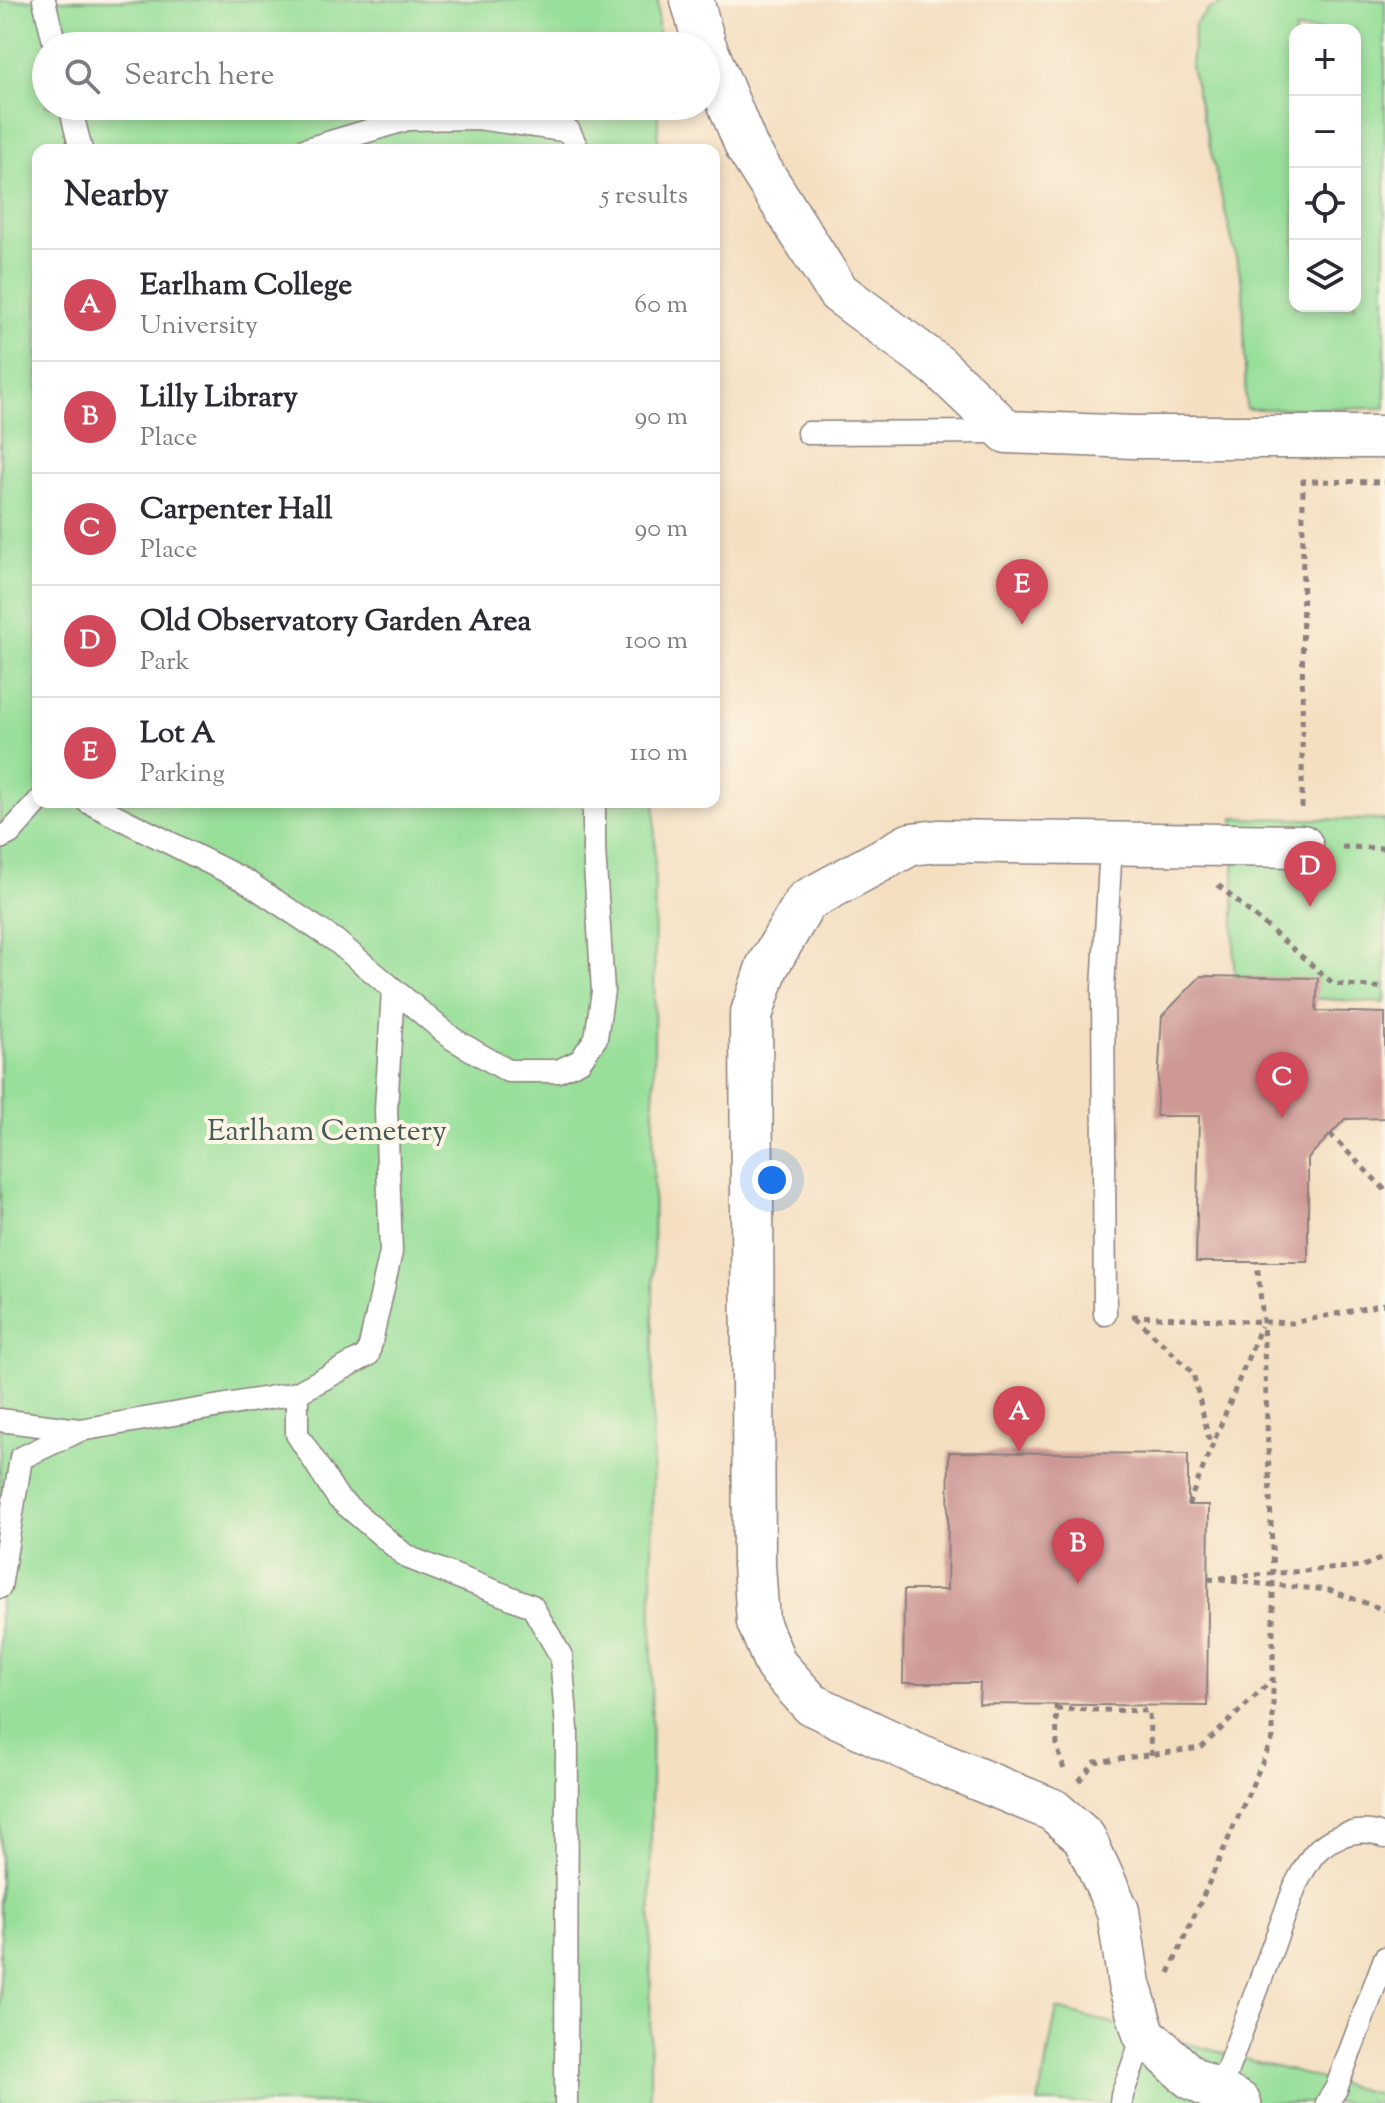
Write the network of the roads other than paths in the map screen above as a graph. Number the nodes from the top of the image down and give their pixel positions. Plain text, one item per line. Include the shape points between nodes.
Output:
1 (44, 0) edge
2 (692, 0) edge
3 (52, 32) edge
4 (702, 32) edge
5 (720, 81) edge
6 (74, 120) edge
7 (405, 120) edge
8 (480, 120) edge
9 (80, 144) edge
10 (324, 144) edge
11 (575, 144) edge
12 (1007, 432) junction
13 (808, 433) dead end
14 (1385, 437) edge
15 (33, 808) edge
16 (100, 808) edge
17 (594, 808) edge
18 (0, 838) edge
19 (1111, 844) junction
20 (1302, 846) road end
21 (393, 989) junction
22 (1105, 1314) road end
23 (297, 1393) junction
24 (0, 1420) edge
25 (80, 1430) junction
26 (0, 1587) edge
27 (1385, 1837) edge
28 (1385, 1958) edge
29 (1144, 2034) junction
30 (1230, 2098) edge
31 (566, 2103) edge
32 (1121, 2103) edge
33 (1327, 2103) edge

1 - 3 lane
2 - 4 street
5 - 12 street via 747,148 838,292 938,366
6 - 9 lane
7 - 10 lane
8 - 11 lane via 569,131
12 - 13 lane
12 - 14 street
15 - 18 lane
16 - 21 lane via 244,880 336,941
17 - 21 lane via 603,991 596,1038 580,1061 558,1071 508,1071 453,1039
19 - 20 street
19 - 22 lane via 1103,989
19 - 29 street via 911,844 806,901 767,967 751,1016 754,1565 758,1622 776,1665 811,1704 919,1755 1062,1800 1118,1911 1129,1984
21 - 23 lane via 386,1110 391,1252 368,1355
23 - 25 lane
23 - 31 lane via 297,1434 338,1498 407,1557 532,1606 561,1656 567,1729
24 - 25 lane
25 - 26 lane via 21,1458
27 - 30 lane via 1359,1832 1335,1838 1315,1853 1296,1884
28 - 33 lane
29 - 30 street via 1190,2077
29 - 32 lane

